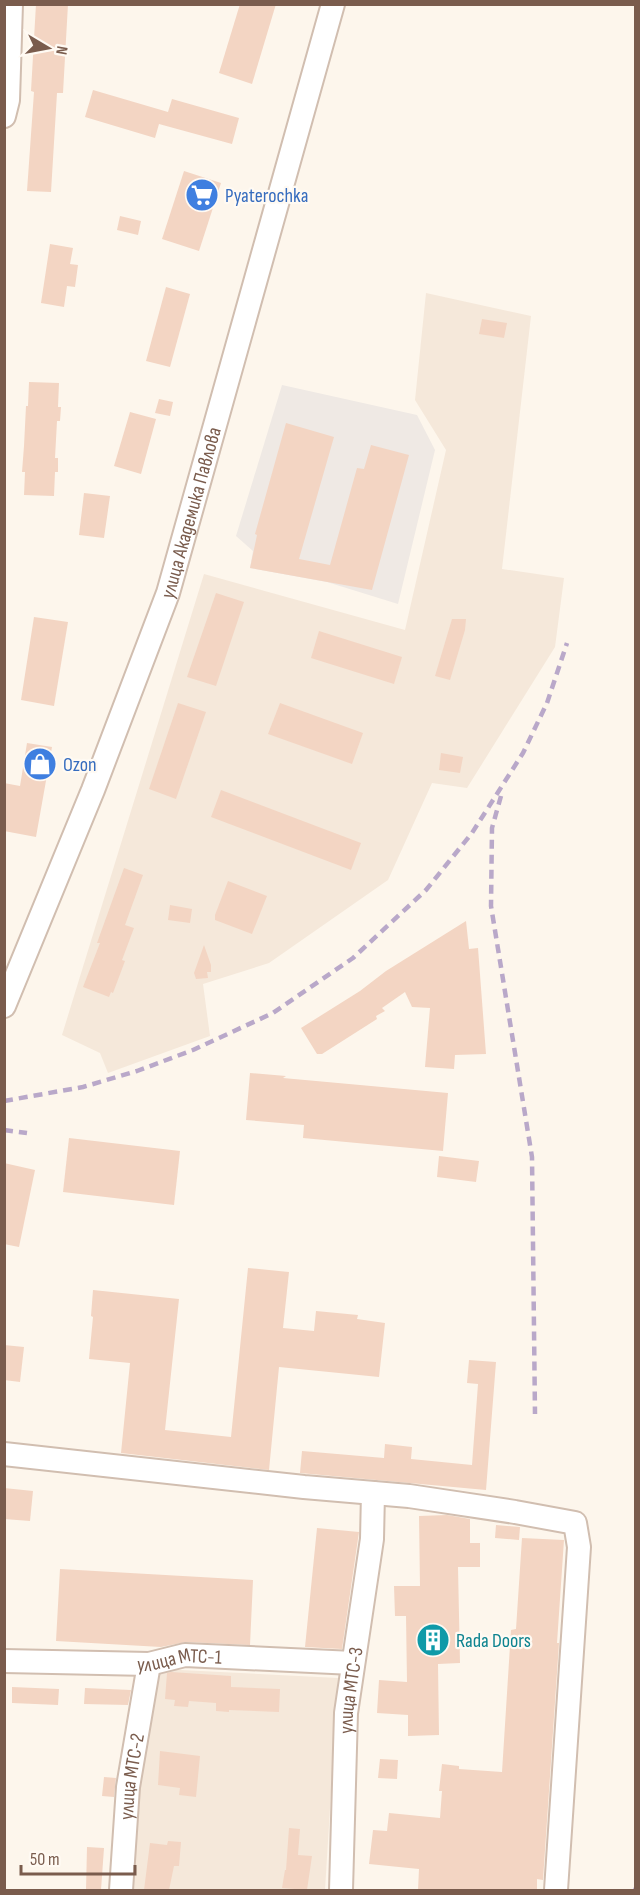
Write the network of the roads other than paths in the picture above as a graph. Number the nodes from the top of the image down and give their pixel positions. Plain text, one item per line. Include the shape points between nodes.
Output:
1 (11, 4) edge
2 (333, 4) edge
3 (4, 116) edge
4 (4, 1006) edge
5 (4, 1454) edge
6 (373, 1492) junction
7 (4, 1661) edge
8 (353, 1663) junction
9 (149, 1664) junction
10 (121, 1890) edge
11 (341, 1890) edge
12 (556, 1890) edge

1 - 3 street
2 - 4 street, улица Академика Павлова via 168,593
5 - 6 street
6 - 8 street, улица МТС-3 via 372,1539
6 - 12 street via 575,1523 579,1547
7 - 9 street, улица МТС-1
8 - 9 street, улица МТС-1 via 185,1655
8 - 11 street, улица МТС-3 via 346,1713
9 - 10 street, улица МТС-2 via 128,1787

